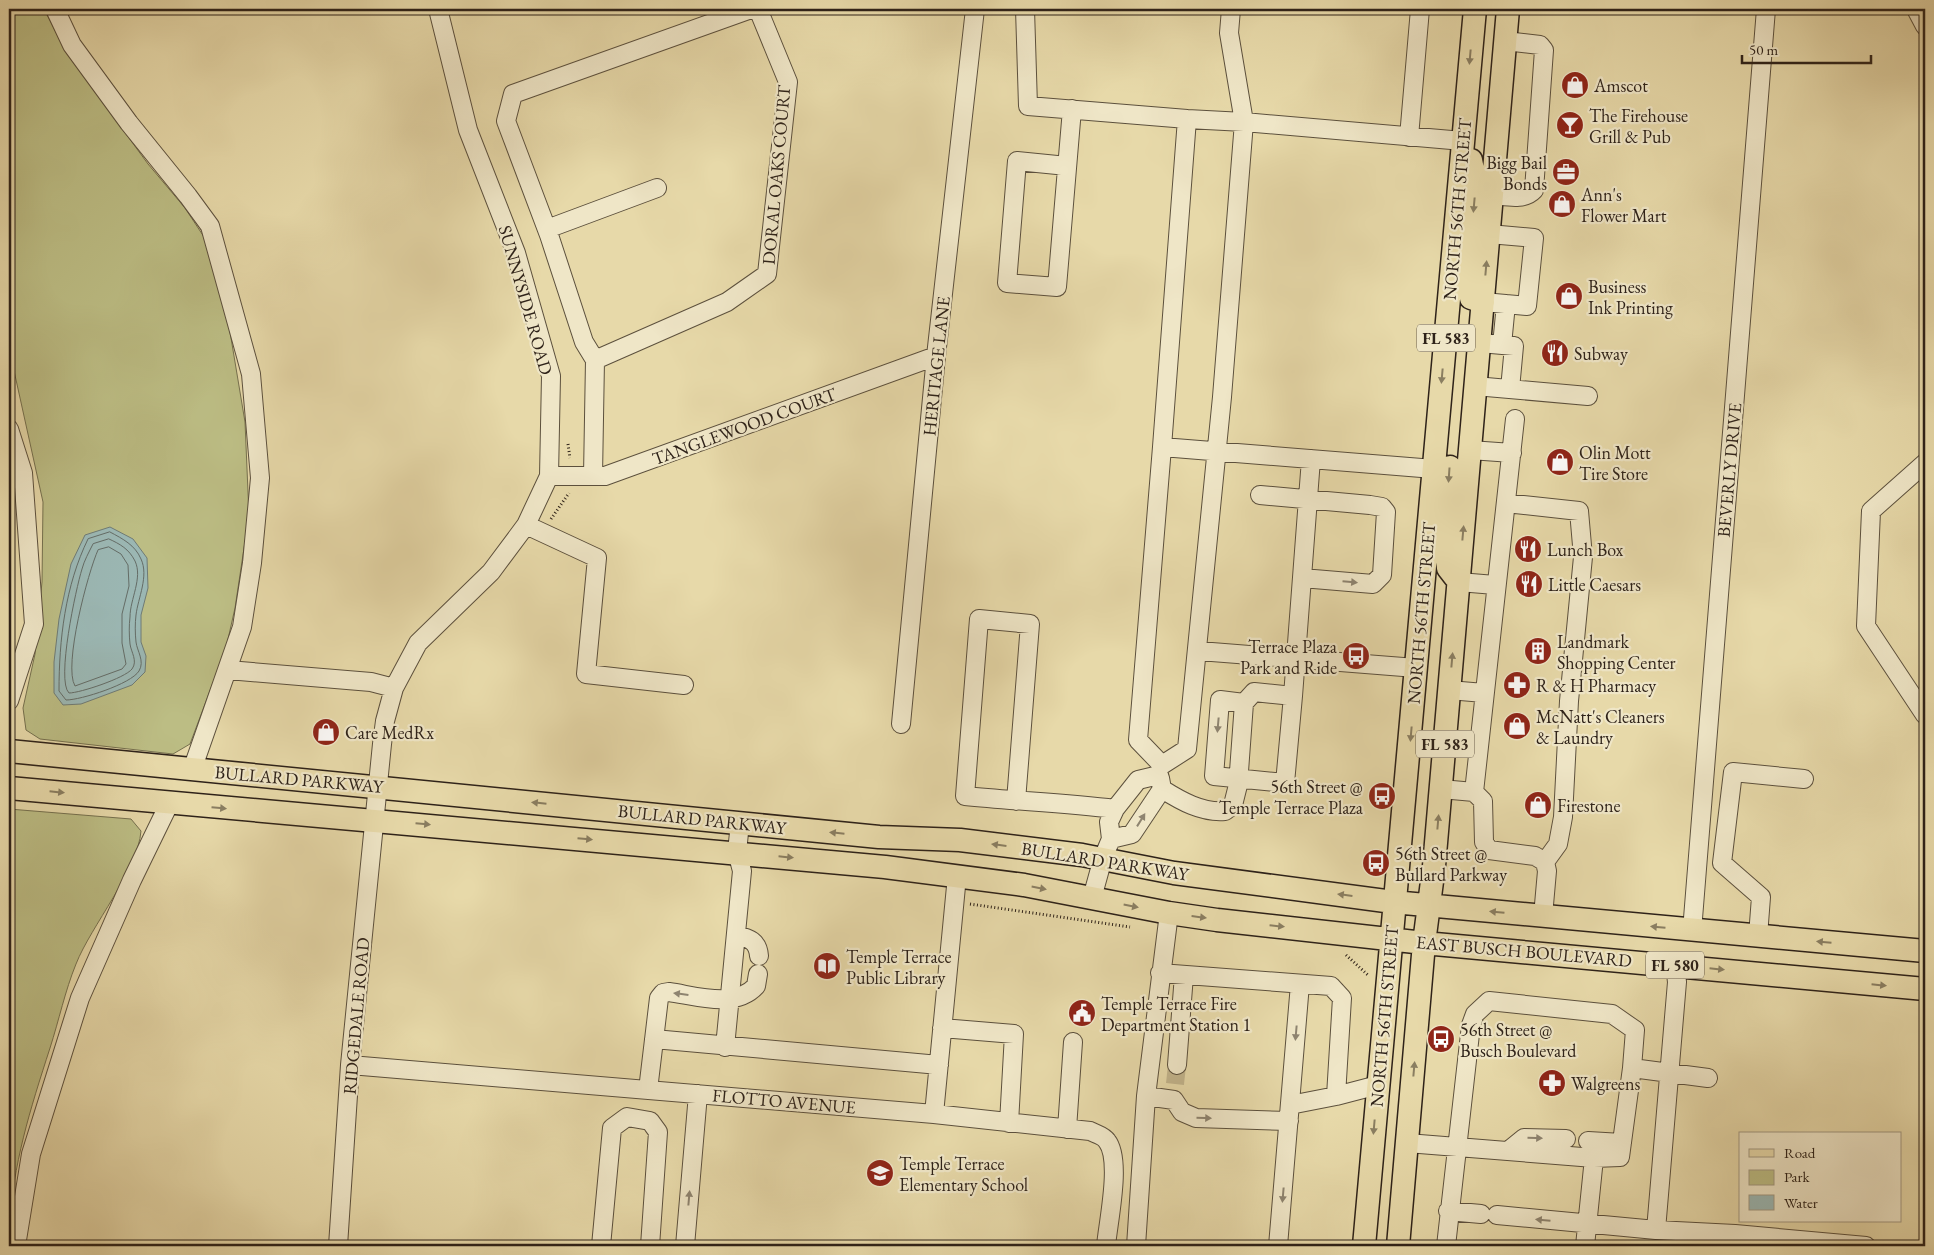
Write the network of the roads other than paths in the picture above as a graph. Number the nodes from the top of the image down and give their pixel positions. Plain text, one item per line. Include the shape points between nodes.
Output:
1 (55, 9) edge
2 (438, 9) edge
3 (751, 9) edge
4 (758, 9) edge
5 (975, 9) edge
6 (1025, 9) edge
7 (1231, 9) edge
8 (1420, 9) edge
9 (1475, 9) edge
10 (1508, 9) edge
11 (1766, 9) edge
12 (1916, 9) edge
13 (1925, 26) edge
14 (1505, 41) junction
15 (1072, 109) junction
16 (1187, 119) junction
17 (1244, 122) junction
18 (1409, 136) junction
19 (1463, 141) junction
20 (1067, 166) junction
21 (656, 188) dead end
22 (1492, 195) junction
23 (547, 229) junction
24 (1489, 234) junction
25 (1483, 302) junction
26 (1506, 304) junction
27 (1491, 344) junction
28 (936, 356) junction
29 (595, 360) junction
30 (1476, 386) junction
31 (1510, 389) junction
32 (1588, 396) dead end
33 (1439, 411) junction
34 (1515, 419) dead end
35 (9, 429) edge
36 (1162, 447) junction
37 (1470, 450) junction
38 (1215, 451) junction
39 (1512, 453) junction
40 (1311, 459) junction
41 (1925, 463) edge
42 (1434, 469) junction
43 (548, 476) junction
44 (593, 476) junction
45 (1260, 495) dead end
46 (1308, 499) junction
47 (1506, 503) junction
48 (526, 525) junction
49 (1302, 578) junction
50 (1459, 582) junction
51 (1495, 586) junction
52 (1199, 651) junction
53 (1296, 660) junction
54 (1416, 668) junction
55 (228, 670) junction
56 (684, 685) dead end
57 (394, 688) junction
58 (1449, 690) junction
59 (1484, 693) junction
60 (1293, 696) junction
61 (9, 701) edge
62 (1244, 703) junction
63 (1925, 715) edge
64 (901, 724) dead end
65 (9, 751) edge
66 (192, 770) junction
67 (1161, 776) junction
68 (1238, 779) junction
69 (1804, 779) dead end
70 (378, 786) junction
71 (9, 788) edge
72 (1441, 790) junction
73 (1474, 792) junction
74 (1016, 801) junction
75 (170, 804) junction
76 (1115, 809) junction
77 (374, 820) junction
78 (740, 823) junction
79 (1107, 849) junction
80 (737, 852) junction
81 (1545, 862) junction
82 (957, 876) junction
83 (1092, 898) junction
84 (1394, 902) junction
85 (1429, 905) junction
86 (1170, 913) junction
87 (1543, 916) junction
88 (1692, 931) junction
89 (736, 935) junction
90 (1758, 936) junction
91 (1391, 939) junction
92 (1424, 943) junction
93 (1925, 951) edge
94 (759, 956) dead end
95 (1675, 965) junction
96 (1160, 973) junction
97 (758, 974) dead end
98 (1184, 975) junction
99 (1300, 984) junction
100 (1925, 989) edge
101 (729, 1000) junction
102 (942, 1028) junction
103 (654, 1039) junction
104 (1073, 1042) dead end
105 (725, 1047) junction
106 (350, 1065) junction
107 (1177, 1065) tunnel mouth
108 (939, 1066) junction
109 (1632, 1068) junction
110 (1670, 1072) junction
111 (1708, 1078) dead end
112 (1378, 1085) junction
113 (629, 1088) junction
114 (648, 1090) junction
115 (698, 1094) junction
116 (1146, 1096) junction
117 (1336, 1096) junction
118 (1290, 1113) junction
119 (934, 1114) junction
120 (627, 1117) junction
121 (1009, 1123) junction
122 (1067, 1129) junction
123 (1566, 1139) dead end
124 (1588, 1141) dead end
125 (1408, 1143) junction
126 (1622, 1143) junction
127 (1457, 1146) junction
128 (1508, 1151) junction
129 (1594, 1158) junction
130 (1448, 1210) junction
131 (1588, 1224) junction
132 (1656, 1230) junction
133 (16, 1246) edge
134 (338, 1246) edge
135 (601, 1246) edge
136 (650, 1246) edge
137 (685, 1246) edge
138 (1106, 1246) edge
139 (1136, 1246) edge
140 (1278, 1246) edge
141 (1364, 1246) edge
142 (1398, 1246) edge
143 (1446, 1246) edge
144 (1585, 1246) edge
145 (1866, 1246) edge

1 - 55 street via 72,44 210,226 240,330 251,374 260,478 242,627
2 - 43 street, SUNNYSIDE ROAD via 468,130 516,253 551,376
3 - 23 street via 513,94 506,121
4 - 29 street, DORAL OAKS COURT via 788,82 767,274 727,302
5 - 28 street, HERITAGE LANE
6 - 15 street via 1028,106
7 - 17 street via 1229,34
8 - 18 street
9 -> 19 main road, NORTH 56TH STREET / FL 583
10 - 14 main road, NORTH 56TH STREET / FL 583
11 - 88 street, BEVERLY DRIVE
12 - 13 street
14 - 22 main road, NORTH 56TH STREET / FL 583
14 - 22 street via 1540,45 1544,50 1535,181 1530,195
15 - 16 street
15 - 20 street
16 - 17 street
16 - 36 street
17 - 18 street
17 - 38 street
18 - 19 street
19 -> 25 main road via 1474,170 1475,193 1469,283 1472,298
19 -> 33 main road, NORTH 56TH STREET / FL 583
20 - 20 street via 1057,287 1007,283 1017,161
21 - 23 street
22 - 24 main road, NORTH 56TH STREET / FL 583
23 - 29 street via 584,342
25 -> 24 main road, NORTH 56TH STREET / FL 583
24 - 26 street via 1534,238 1527,306
25 - 26 street
25 - 27 main road, NORTH 56TH STREET / FL 583
26 - 27 street
27 - 30 main road, NORTH 56TH STREET / FL 583
27 - 31 street via 1514,346
28 - 44 street, TANGLEWOOD COURT via 605,476
28 - 64 street, HERITAGE LANE
29 - 44 street
30 - 31 street
30 - 37 main road, NORTH 56TH STREET / FL 583
31 - 32 street
33 - 42 main road, NORTH 56TH STREET / FL 583
33 -> 50 main road via 1450,436 1451,452 1448,568
34 - 39 street
35 - 61 street via 23,473 34,624
36 - 38 street
36 - 67 street via 1138,740
37 - 39 street
50 -> 37 main road, NORTH 56TH STREET / FL 583
38 - 40 street
38 - 52 street
39 - 47 street
40 - 42 street
40 - 46 street
41 - 63 street via 1871,511 1866,626
42 - 54 main road, NORTH 56TH STREET / FL 583
43 - 44 street, TANGLEWOOD COURT
43 - 48 street, SUNNYSIDE ROAD
45 - 46 street
46 - 49 street
49 -> 46 street via 1373,584 1382,575 1387,517 1382,507
47 - 51 street
47 - 81 street via 1579,512 1583,558 1569,701 1563,817 1558,844
48 - 56 street via 597,558 586,674
48 - 57 street, SUNNYSIDE ROAD via 491,572 418,643
49 - 53 street
50 - 51 street
58 -> 50 main road, NORTH 56TH STREET / FL 583
51 - 59 street
52 - 53 street
52 - 67 street via 1187,749
53 - 54 street
53 - 60 street
54 -> 84 main road, NORTH 56TH STREET / FL 583
55 - 57 street via 361,681
55 - 66 street
57 - 70 street, SUNNYSIDE ROAD via 385,721
58 - 59 street
58 - 72 main road, NORTH 56TH STREET / FL 583
59 - 73 street
60 - 62 street via 1254,692
60 - 68 street via 1285,783
62 - 68 street
62 -> 68 street via 1220,700 1214,776
65 - 66 main road, BULLARD PARKWAY
66 - 70 main road, BULLARD PARKWAY
67 - 68 street via 1183,802 1202,809 1225,810 1233,805
67 - 76 street via 1138,780
79 -> 67 street via 1132,834
69 - 90 street via 1733,772 1722,863 1761,897
70 - 77 street, RIDGEDALE ROAD
78 -> 70 main road, BULLARD PARKWAY
71 -> 75 main road, BULLARD PARKWAY
72 - 73 street
85 -> 72 main road, NORTH 56TH STREET / FL 583
73 - 81 street via 1483,801 1484,842 1489,850 1535,856
74 - 74 street via 965,796 979,619 1030,624
74 - 76 street
75 -> 77 main road, BULLARD PARKWAY
75 - 133 street via 80,998 31,1154
76 - 79 street via 1109,822
77 -> 80 main road, BULLARD PARKWAY
77 - 106 street, RIDGEDALE ROAD
79 -> 78 main road, BULLARD PARKWAY via 879,837
78 - 80 street
79 - 83 street
84 -> 79 main road, BULLARD PARKWAY via 1174,874
80 -> 82 main road, BULLARD PARKWAY
80 - 89 street via 742,871
81 - 87 street
82 -> 83 main road, BULLARD PARKWAY
82 - 102 street
83 -> 86 main road, BULLARD PARKWAY
84 - 85 main road, EAST BUSCH BOULEVARD / FL 580
84 - 91 main road, NORTH 56TH STREET / FL 583
87 -> 85 main road, EAST BUSCH BOULEVARD / FL 580
85 - 92 main road, NORTH 56TH STREET / FL 583
86 -> 91 main road, BULLARD PARKWAY
86 - 96 street
88 -> 87 main road, EAST BUSCH BOULEVARD / FL 580
88 - 90 main road, EAST BUSCH BOULEVARD / FL 580
89 - 94 street via 754,942
89 - 101 street
93 -> 90 main road, EAST BUSCH BOULEVARD / FL 580
91 - 92 main road, EAST BUSCH BOULEVARD / FL 580
91 - 112 main road, NORTH 56TH STREET / FL 583
92 - 95 main road, EAST BUSCH BOULEVARD / FL 580
125 -> 92 main road, NORTH 56TH STREET / FL 583
95 -> 100 main road, EAST BUSCH BOULEVARD / FL 580
95 - 110 street via 1677,982
96 - 98 street
96 - 116 street
97 - 101 street via 756,986 750,993
98 - 99 street
98 - 107 street
99 - 117 street via 1331,986 1342,998
99 -> 118 street
101 -> 103 street via 663,993 657,1003
101 - 105 street
102 - 108 street
102 - 121 street via 1014,1034
103 - 105 street
103 - 114 street
104 - 122 street
105 - 108 street
106 - 113 street, FLOTTO AVENUE
106 - 134 street, RIDGEDALE ROAD
108 - 119 street
109 - 110 street
109 - 126 street
109 - 127 street via 1635,1030 1612,1014 1490,1001 1475,1014 1471,1025
110 - 111 street
110 - 132 street
112 - 117 street
112 -> 141 main road, NORTH 56TH STREET / FL 583
113 - 114 street, FLOTTO AVENUE
113 - 120 street
114 - 115 street, FLOTTO AVENUE
115 - 119 street, FLOTTO AVENUE
137 -> 115 street
116 -> 118 street via 1174,1092 1182,1112 1196,1118
116 - 139 street
117 - 118 street
118 -> 140 street
119 - 121 street, FLOTTO AVENUE
120 - 135 street via 612,1128
120 - 136 street via 650,1121 658,1132
121 - 122 street, FLOTTO AVENUE
122 - 138 street, FLOTTO AVENUE via 1090,1131 1106,1139 1112,1149 1114,1164
128 -> 123 street via 1524,1138
124 - 126 street
125 - 127 street
125 - 142 main road, NORTH 56TH STREET / FL 583
126 - 129 street via 1620,1157
127 - 128 street
127 - 130 street
128 - 129 street
129 - 131 street
131 -> 130 street
130 - 143 street
131 - 132 street
131 - 144 street
132 - 145 street

